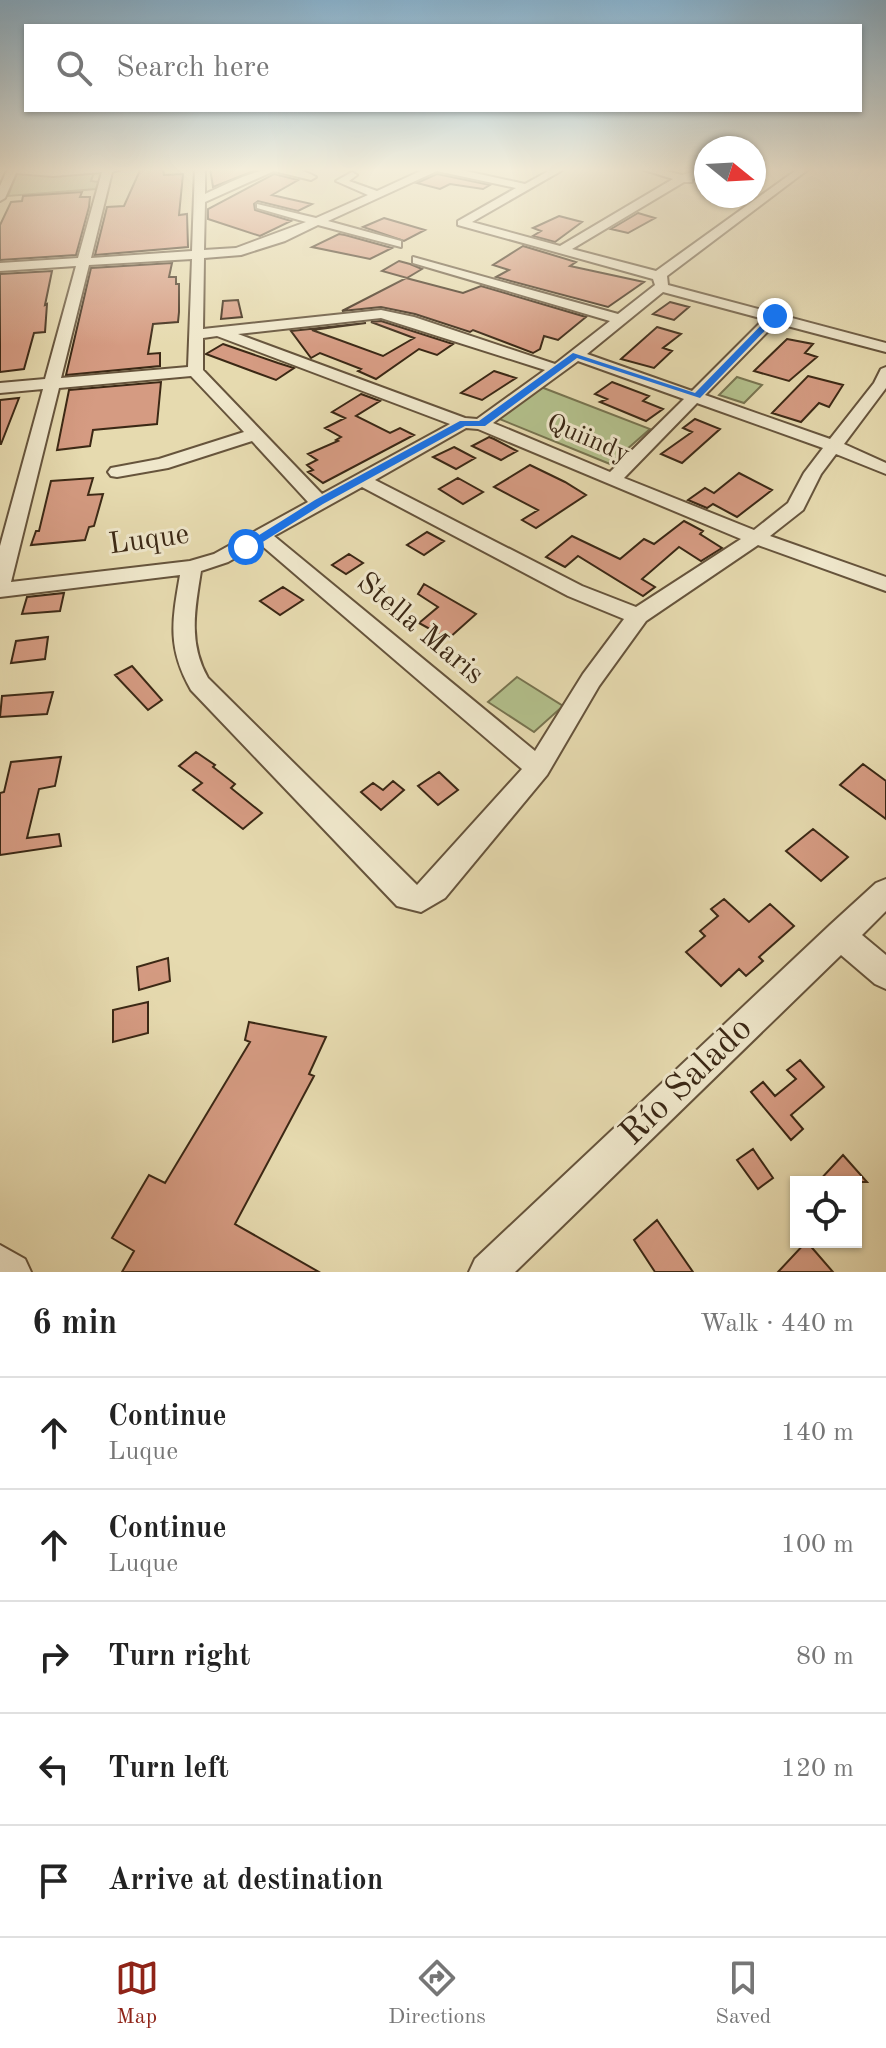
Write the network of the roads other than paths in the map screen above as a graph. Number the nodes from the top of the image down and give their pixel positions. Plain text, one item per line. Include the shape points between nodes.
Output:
1 (93, 227) edge
2 (200, 227) edge
3 (304, 227) edge
4 (336, 227) edge
5 (479, 227) edge
6 (600, 227) edge
7 (729, 227) edge
8 (397, 244) dead end
9 (563, 249) junction
10 (200, 255) junction
11 (82, 260) junction
12 (417, 260) dead end
13 (0, 267) edge
14 (661, 282) junction
15 (775, 316) junction
16 (619, 319) junction
17 (222, 333) junction
18 (198, 334) junction
19 (886, 348) edge
20 (576, 355) junction
21 (556, 369) junction
22 (195, 371) junction
23 (884, 381) edge
24 (50, 384) junction
25 (0, 388) edge
26 (696, 396) junction
27 (472, 423) junction
28 (255, 434) junction
29 (835, 447) junction
30 (886, 469) edge
31 (117, 472) dead end
32 (614, 478) junction
33 (362, 480) junction
34 (319, 502) junction
35 (263, 537) junction
36 (757, 537) junction
37 (191, 567) junction
38 (886, 584) edge
39 (0, 587) edge
40 (638, 616) junction
41 (538, 768) junction
42 (886, 892) edge
43 (840, 935) junction
44 (886, 974) edge
45 (488, 1272) edge

1 - 11 street
2 - 10 street
3 - 10 street via 253,248
4 - 8 street
5 - 9 street
6 - 9 street
7 - 14 street, Luque
9 - 14 street
10 - 11 street
10 - 18 street
11 - 13 street
11 - 24 street
12 - 16 street
14 - 15 street
14 - 16 street, Luque
15 - 19 street
15 - 26 street
16 - 20 street, Luque
17 - 18 street
17 - 21 street via 381,314
17 - 27 street, Quiindy
18 - 22 street
20 - 21 street, Luque
20 - 26 street
21 - 27 street, Luque
22 - 24 street
22 - 28 street
23 - 29 street
24 - 25 street
24 - 39 street
26 - 29 street
26 - 32 street
27 - 32 street, Quiindy
27 - 33 street, Luque
28 - 31 street via 162,464
28 - 34 street
29 - 30 street
29 - 36 street via 813,473 796,506
32 - 36 street, Quiindy
33 - 34 street, Luque
33 - 40 street via 575,591
34 - 35 street, Luque
35 - 37 street, Luque
35 - 41 street, Stella Maris
36 - 38 street, Quiindy
36 - 40 street
37 - 39 street, Luque
37 - 41 street via 181,641 199,684 407,897 421,899 435,889
40 - 41 street via 591,680
42 - 43 street, Río Salado
43 - 44 street
43 - 45 street, Río Salado

